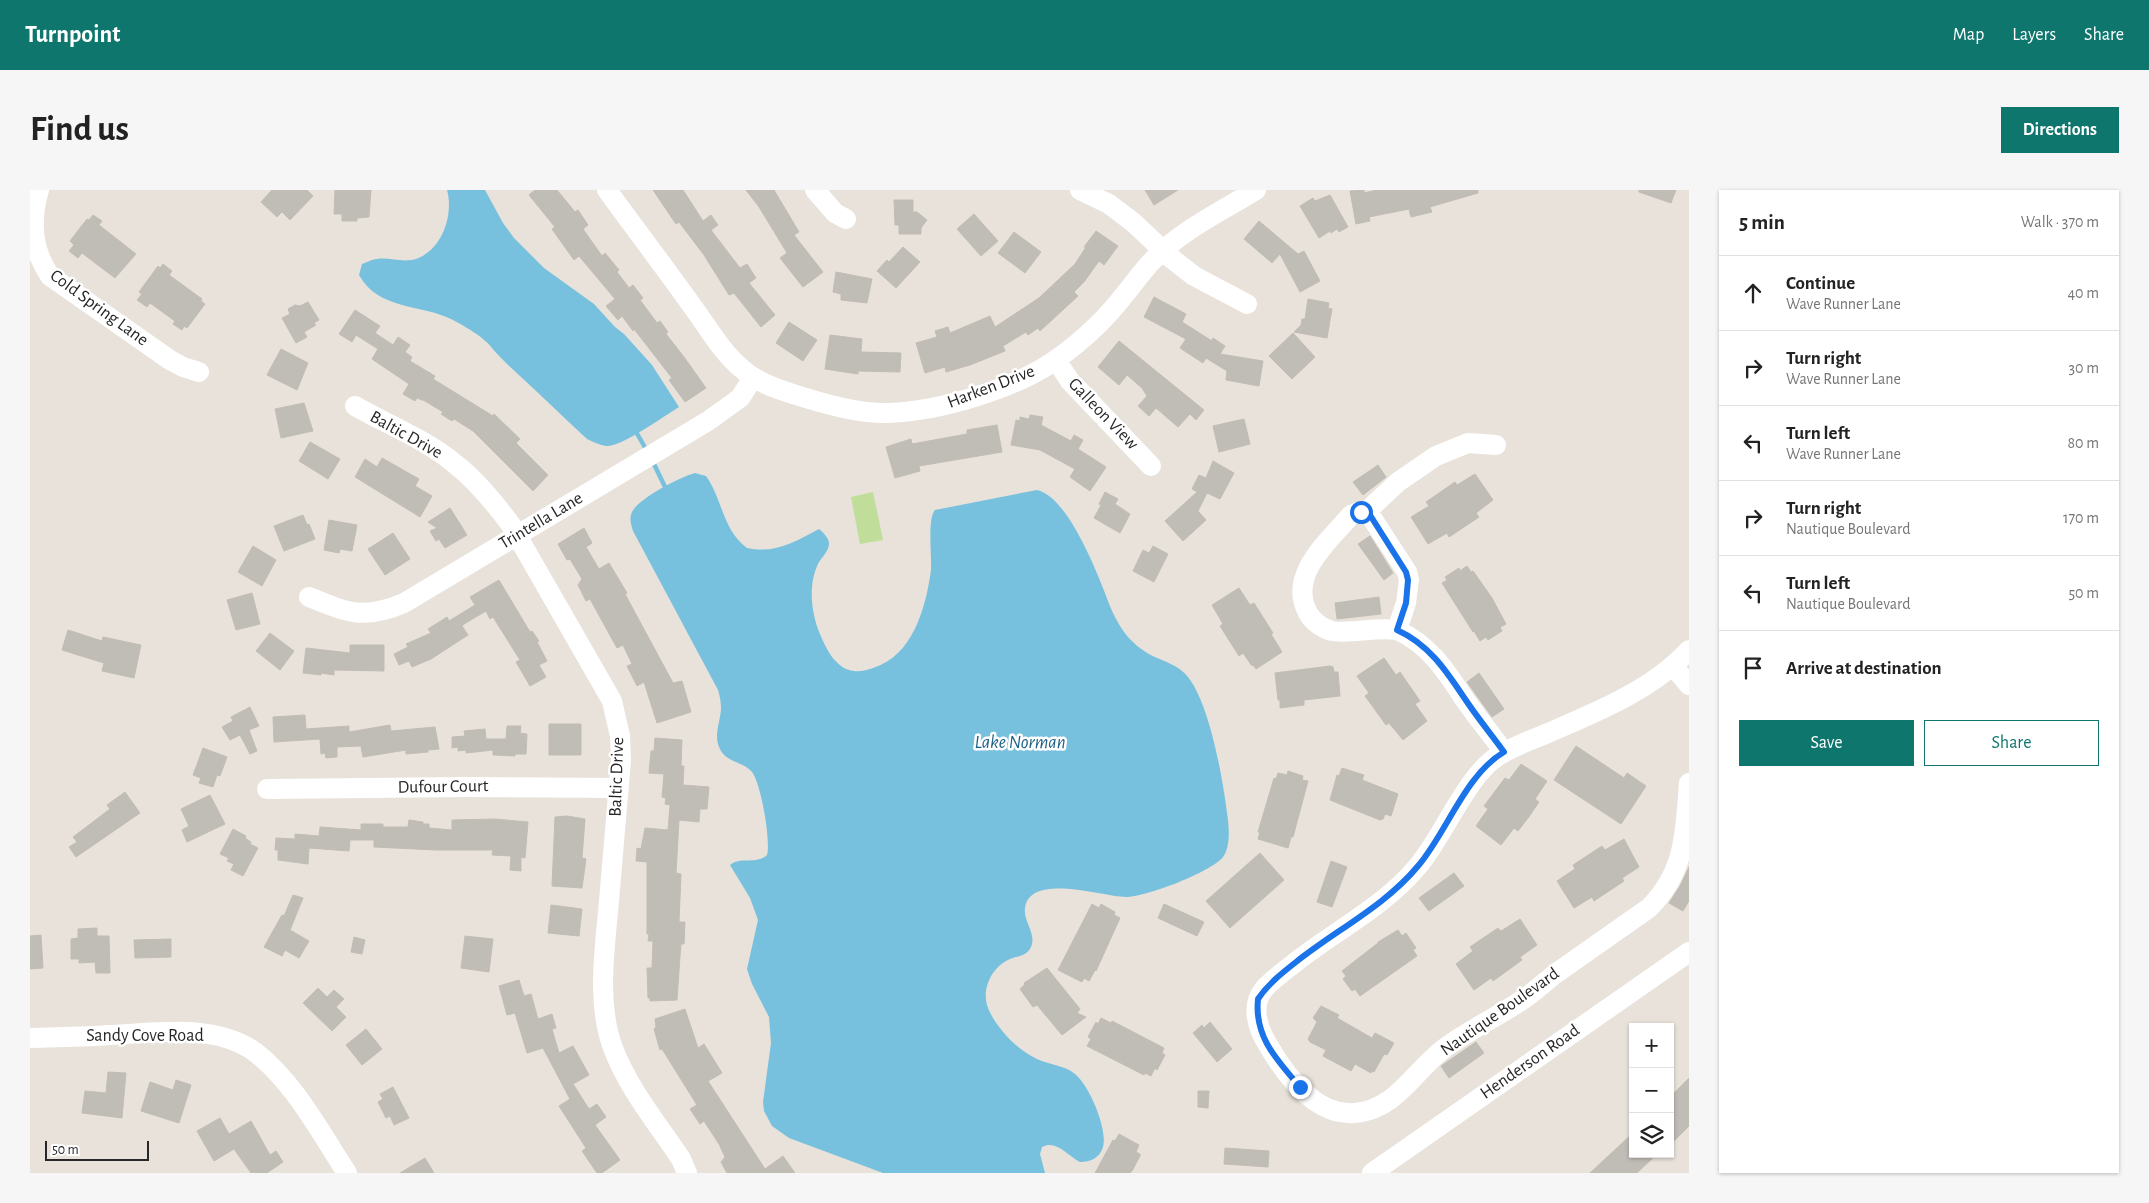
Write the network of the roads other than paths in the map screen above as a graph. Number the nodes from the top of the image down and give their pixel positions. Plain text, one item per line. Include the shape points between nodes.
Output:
1 (39, 190) edge
2 (607, 190) edge
3 (815, 190) edge
4 (1080, 190) edge
5 (1256, 190) edge
6 (846, 219) dead end
7 (1162, 251) junction
8 (1247, 304) dead end
9 (1056, 360) junction
10 (199, 372) dead end
11 (753, 378) junction
12 (355, 406) dead end
13 (1496, 445) dead end
14 (1152, 466) dead end
15 (1366, 512) junction
16 (516, 535) junction
17 (309, 597) dead end
18 (1397, 630) junction
19 (1689, 650) edge
20 (1674, 667) junction
21 (1689, 685) edge
22 (1504, 752) junction
23 (1689, 783) edge
24 (619, 788) junction
25 (267, 789) dead end
26 (1689, 952) edge
27 (30, 1038) edge
28 (347, 1173) edge
29 (687, 1173) edge
30 (1372, 1173) edge

1 - 10 street, Cold Spring Lane via 32,206 32,230 40,261 50,276 170,360
2 - 11 street, Harken Drive via 719,343
3 - 6 street
4 - 7 street via 1109,204
5 - 7 street, Harken Drive via 1196,225
7 - 8 street via 1194,276
7 - 9 street, Harken Drive via 1094,329
9 - 11 street, Harken Drive via 1021,379 970,398 889,413 816,401 773,388
9 - 14 street, Galleon View via 1070,381
11 - 16 street, Trintella Lane via 740,398 708,421
12 - 16 street, Baltic Drive via 454,462 494,501
13 - 15 street via 1468,443 1436,456 1398,482
15 - 18 street via 1406,572 1408,591
15 - 18 street via 1351,516 1313,560 1302,588 1304,607 1317,623 1334,631
16 - 17 street, Trintella Lane via 393,608 345,612
16 - 24 street, Baltic Drive via 612,702 620,736
18 - 22 street via 1434,656
19 - 20 street, Nautique Boulevard
20 - 21 street
20 - 22 street, Nautique Boulevard via 1609,706
22 - 23 street, Nautique Boulevard via 1475,779 1428,853 1404,881 1276,978 1258,999 1258,1024 1264,1038 1285,1070 1314,1102 1341,1113 1356,1113 1376,1108 1395,1098 1444,1048 1525,998 1649,908 1661,896 1679,862 1684,843
24 - 25 street, Dufour Court
24 - 29 street, Baltic Drive via 604,963 606,1019 622,1071 681,1158
26 - 30 street, Henderson Road
27 - 28 street, Sandy Cove Road via 164,1032 200,1034 236,1042 256,1053 287,1086

